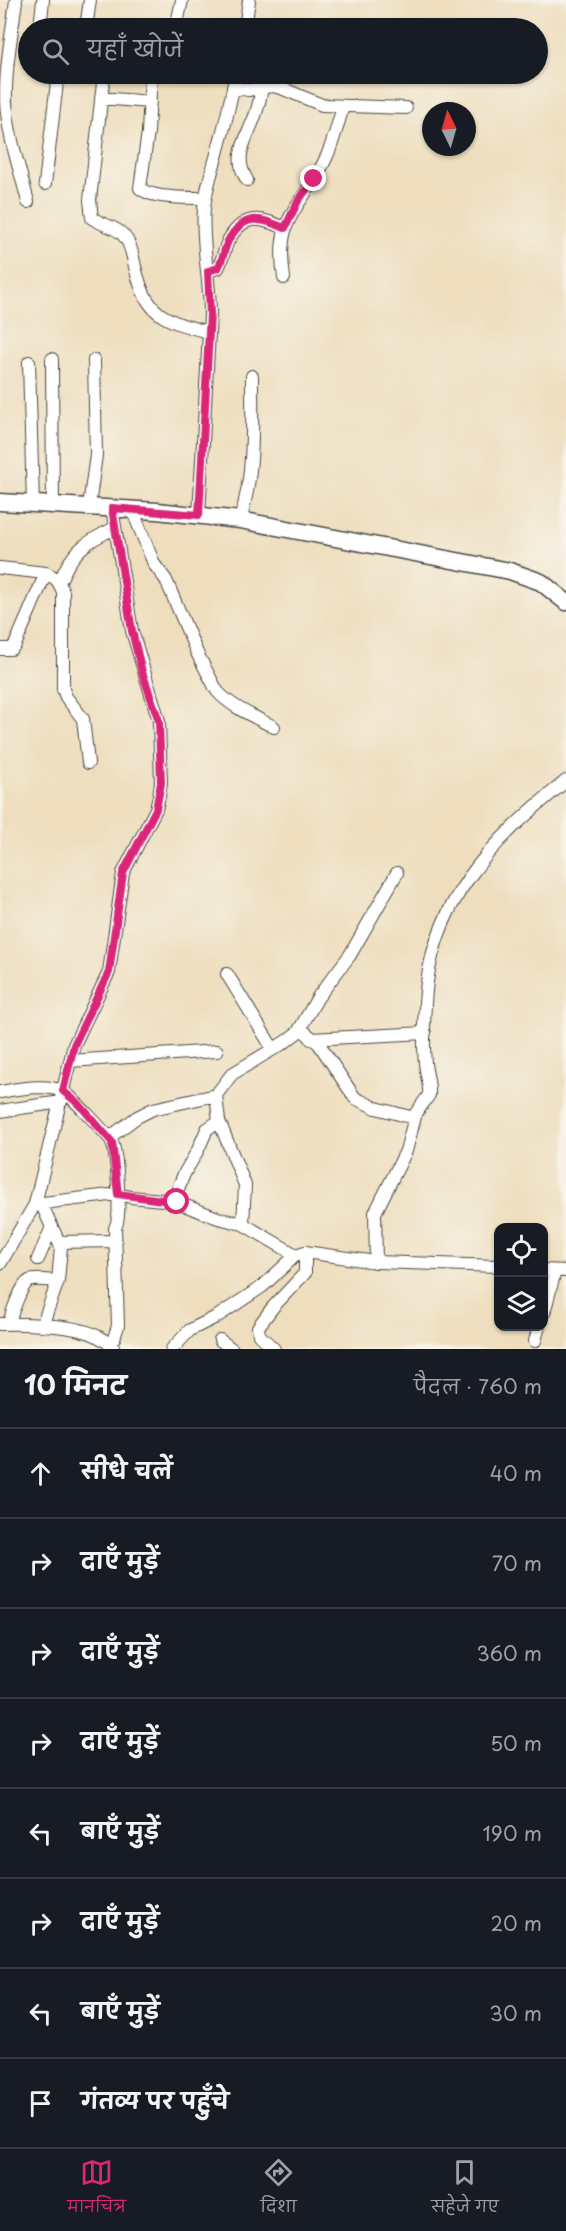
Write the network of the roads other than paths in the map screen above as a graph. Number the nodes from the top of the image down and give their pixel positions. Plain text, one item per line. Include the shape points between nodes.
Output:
1 (16, 0) edge
2 (43, 0) edge
3 (90, 0) edge
4 (182, 0) edge
5 (249, 0) edge
6 (41, 18) edge
7 (87, 18) edge
8 (178, 18) edge
9 (246, 18) edge
10 (57, 84) edge
11 (103, 84) edge
12 (151, 84) edge
13 (234, 84) edge
14 (233, 87) junction
15 (262, 88) junction
16 (101, 98) junction
17 (150, 102) junction
18 (343, 107) junction
19 (406, 108) dead end
20 (247, 180) dead end
21 (45, 184) dead end
22 (205, 198) junction
23 (28, 202) dead end
24 (285, 228) junction
25 (208, 271) junction
26 (284, 278) dead end
27 (208, 332) junction
28 (52, 359) dead end
29 (94, 360) dead end
30 (29, 362) dead end
31 (252, 376) dead end
32 (0, 502) edge
33 (33, 504) junction
34 (53, 505) junction
35 (89, 506) junction
36 (112, 508) junction
37 (132, 509) junction
38 (199, 515) junction
39 (240, 520) junction
40 (115, 528) junction
41 (0, 568) edge
42 (46, 573) junction
43 (59, 583) junction
44 (566, 602) edge
45 (0, 649) edge
46 (274, 727) dead end
47 (88, 763) dead end
48 (566, 781) edge
49 (397, 873) dead end
50 (227, 974) dead end
51 (296, 1033) junction
52 (425, 1033) junction
53 (315, 1039) junction
54 (273, 1049) junction
55 (217, 1051) dead end
56 (70, 1061) junction
57 (0, 1092) edge
58 (216, 1095) junction
59 (62, 1097) junction
60 (0, 1111) edge
61 (414, 1118) junction
62 (219, 1121) junction
63 (110, 1137) junction
64 (118, 1194) junction
65 (173, 1201) junction
66 (38, 1204) junction
67 (243, 1224) junction
68 (52, 1227) junction
69 (115, 1241) junction
70 (59, 1242) junction
71 (300, 1254) junction
72 (38, 1259) dead end
73 (376, 1262) junction
74 (0, 1264) edge
75 (494, 1266) edge
76 (555, 1271) edge
77 (58, 1281) junction
78 (548, 1296) edge
79 (4, 1324) edge
80 (42, 1326) junction
81 (538, 1331) edge
82 (220, 1340) dead end
83 (535, 1341) dead end
84 (114, 1347) edge
85 (172, 1349) edge
86 (232, 1349) edge
87 (274, 1349) edge

1 - 23 street via 6,105
2 - 6 street
3 - 7 street
4 - 8 street
5 - 9 street
10 - 21 street
11 - 16 street
12 - 17 street
13 - 14 street
14 - 15 street
14 - 22 street
15 - 18 street via 281,88 314,103
15 - 20 street via 240,153
16 - 17 street
16 - 27 street via 90,200 92,218 125,236 141,290 150,306 166,318
17 - 22 street via 140,188 166,196
18 - 19 street
18 - 24 street via 328,155
22 - 25 street
24 - 25 street via 264,220 249,221 234,232 218,268
24 - 26 street via 281,259
25 - 27 street
27 - 38 street
28 - 34 street
29 - 35 street via 96,455
30 - 33 street
31 - 39 street via 251,475
32 - 33 street
33 - 34 street
34 - 35 street
35 - 36 street
36 - 37 street
36 - 40 street
37 - 38 street
37 - 46 street via 154,564 166,580 217,691
38 - 39 street
39 - 44 street via 510,571 541,582
40 - 43 street via 79,549
40 - 56 street via 132,631 159,721 161,783 156,809 123,873 109,972
41 - 42 street
42 - 43 street
42 - 45 street via 15,645 5,651
43 - 47 street via 63,592 63,689 82,719
48 - 52 street via 483,858 454,898 435,946 425,1001
49 - 51 street via 350,955
50 - 54 street
51 - 53 street
51 - 54 street
52 - 53 street
52 - 61 street via 429,1095
53 - 61 street via 356,1098
54 - 58 street via 232,1074
55 - 56 street
56 - 59 street
57 - 59 street via 37,1087
58 - 62 street
58 - 63 street via 153,1109
59 - 60 street
59 - 63 street via 79,1104
59 - 66 street
61 - 73 street via 406,1151 375,1214
62 - 65 street via 207,1129
62 - 67 street via 245,1185
63 - 64 street
64 - 65 street
64 - 66 street
64 - 69 street
65 - 67 street
66 - 68 street
66 - 74 street
67 - 71 street
68 - 70 street
68 - 72 street
69 - 70 street
69 - 84 street via 118,1326
70 - 77 street
71 - 73 street
71 - 85 street via 263,1286 190,1330
71 - 87 street via 305,1273 258,1327 259,1335
73 - 75 street
76 - 78 street
77 - 79 street via 26,1283
77 - 80 street
79 - 80 street
80 - 84 street via 96,1335
81 - 83 street
82 - 86 street

